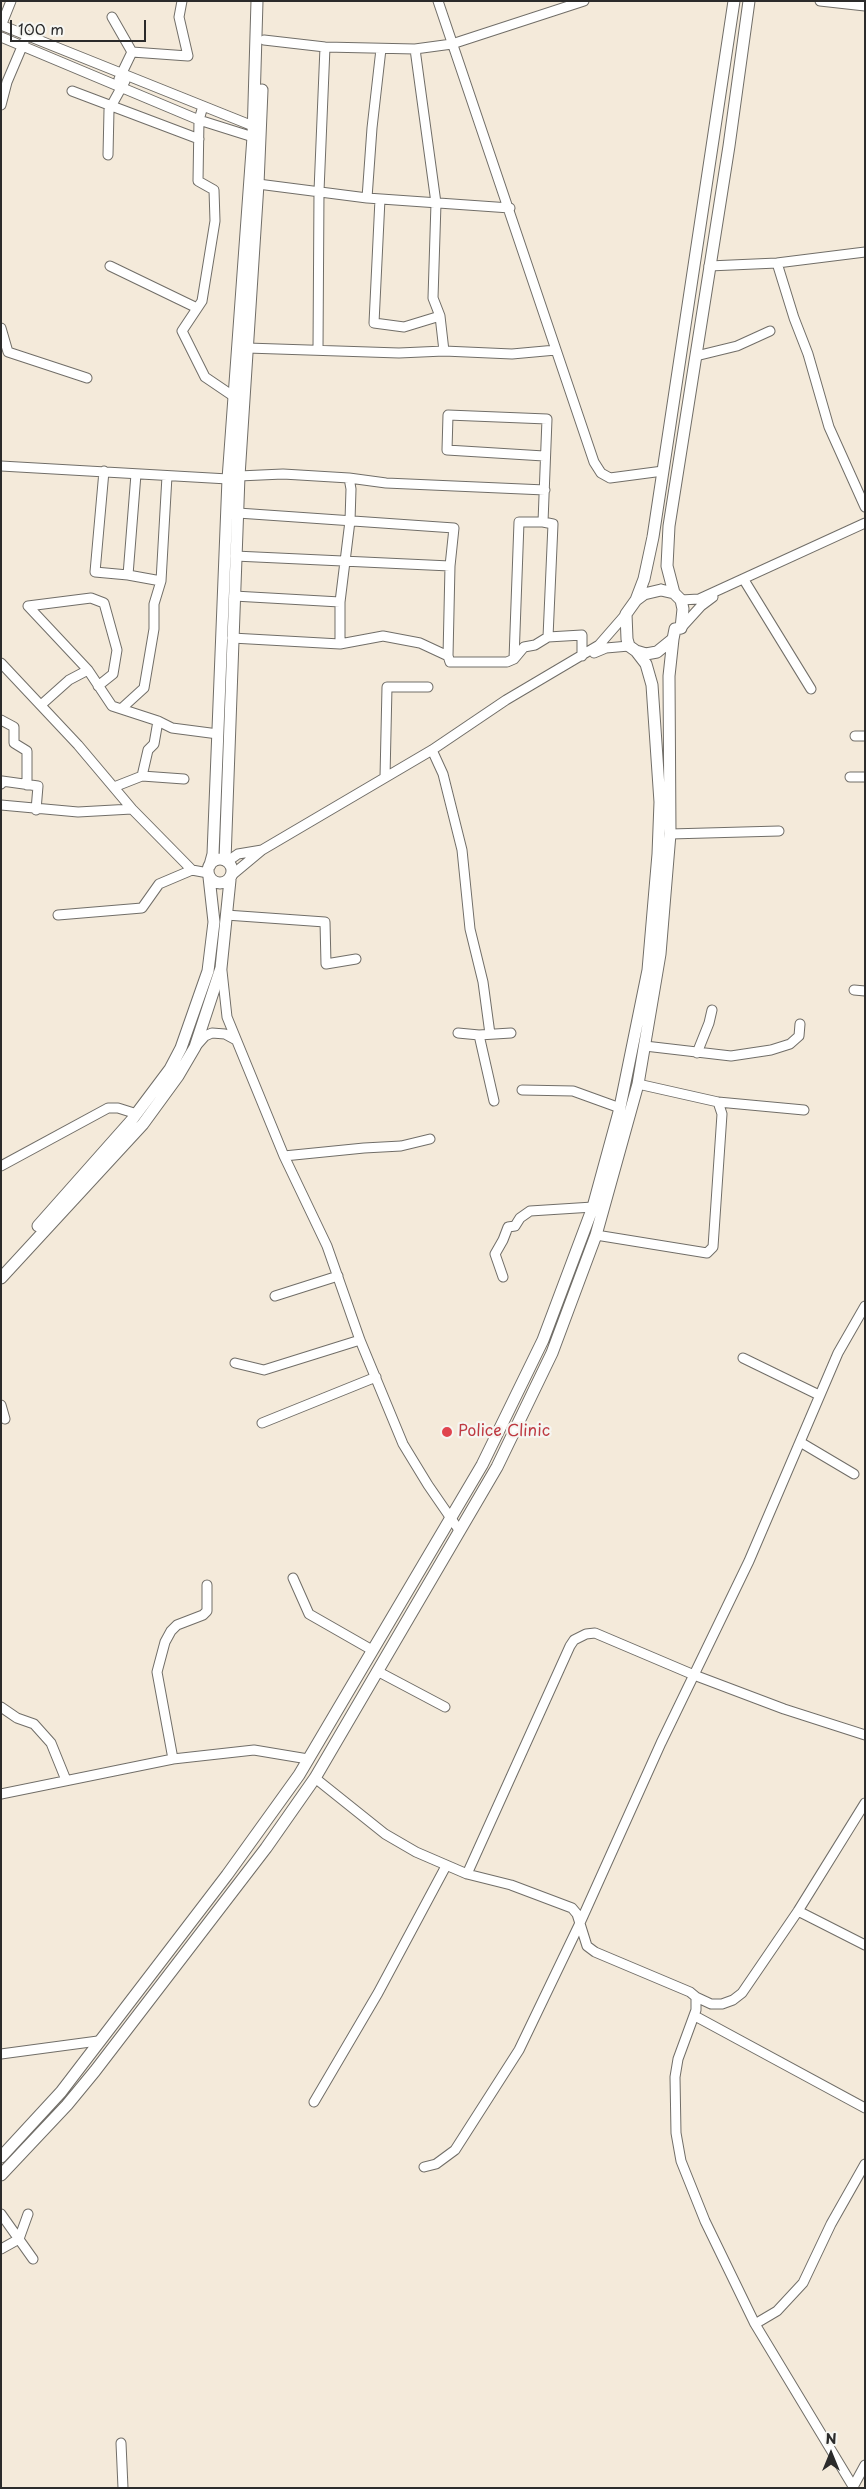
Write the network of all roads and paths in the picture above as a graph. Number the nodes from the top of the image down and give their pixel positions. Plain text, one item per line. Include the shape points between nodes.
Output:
1 (11, 1) edge
2 (182, 1) edge
3 (258, 1) edge
4 (264, 1) edge
5 (438, 1) edge
6 (584, 1) edge
7 (734, 1) edge
8 (749, 1) edge
9 (820, 1) edge
10 (569, 3) edge
11 (865, 6) edge
12 (112, 17) dead end
13 (1, 25) edge
14 (27, 36) junction
15 (1, 37) edge
16 (264, 40) junction
17 (452, 44) junction
18 (23, 46) junction
19 (325, 46) junction
20 (416, 48) junction
21 (381, 49) junction
22 (132, 52) junction
23 (124, 75) junction
24 (119, 85) junction
25 (72, 91) dead end
26 (1, 105) edge
27 (111, 106) junction
28 (203, 106) junction
29 (199, 120) junction
30 (257, 131) junction
31 (199, 139) junction
32 (108, 155) dead end
33 (258, 184) junction
34 (319, 191) junction
35 (366, 198) junction
36 (380, 199) junction
37 (436, 204) junction
38 (510, 208) junction
39 (865, 252) edge
40 (777, 263) junction
41 (110, 266) dead end
42 (709, 266) junction
43 (197, 308) junction
44 (440, 316) junction
45 (1, 328) edge
46 (770, 331) dead end
47 (247, 348) junction
48 (318, 349) junction
49 (556, 350) junction
50 (444, 351) junction
51 (696, 356) junction
52 (87, 378) dead end
53 (233, 396) junction
54 (544, 456) junction
55 (1, 466) edge
56 (104, 471) junction
57 (663, 471) junction
58 (136, 474) junction
59 (167, 476) junction
60 (234, 478) junction
61 (349, 478) junction
62 (545, 490) junction
63 (865, 507) edge
64 (238, 513) junction
65 (350, 521) junction
66 (543, 522) junction
67 (865, 523) edge
68 (235, 556) junction
69 (346, 561) junction
70 (450, 566) junction
71 (128, 575) junction
72 (744, 580) junction
73 (161, 581) junction
74 (730, 586) junction
75 (234, 596) junction
76 (678, 596) junction
77 (636, 600) junction
78 (340, 602) junction
79 (626, 614) junction
80 (682, 628) junction
81 (548, 637) junction
82 (232, 638) junction
83 (673, 639) junction
84 (340, 644) junction
85 (633, 648) junction
86 (448, 656) junction
87 (582, 656) junction
88 (514, 659) junction
89 (1, 663) edge
90 (88, 670) junction
91 (98, 686) junction
92 (428, 687) dead end
93 (811, 688) dead end
94 (41, 704) junction
95 (121, 709) junction
96 (1, 720) edge
97 (158, 721) junction
98 (218, 734) junction
99 (855, 736) dead end
100 (865, 736) edge
101 (432, 750) junction
102 (142, 776) junction
103 (385, 777) junction
104 (850, 777) dead end
105 (865, 777) edge
106 (184, 779) dead end
107 (1, 784) edge
108 (27, 785) junction
109 (114, 787) junction
110 (1, 805) edge
111 (132, 809) junction
112 (36, 810) junction
113 (778, 831) dead end
114 (670, 834) junction
115 (262, 850) junction
116 (226, 861) junction
117 (192, 870) junction
118 (209, 871) junction
119 (231, 877) junction
120 (58, 915) dead end
121 (226, 915) junction
122 (356, 959) dead end
123 (221, 968) junction
124 (854, 990) dead end
125 (865, 990) edge
126 (712, 1010) dead end
127 (800, 1024) dead end
128 (458, 1033) dead end
129 (511, 1033) dead end
130 (490, 1034) junction
131 (479, 1035) junction
132 (236, 1040) junction
133 (645, 1046) junction
134 (195, 1047) junction
135 (697, 1053) junction
136 (638, 1084) junction
137 (522, 1090) dead end
138 (494, 1101) dead end
139 (718, 1102) junction
140 (620, 1108) junction
141 (804, 1110) dead end
142 (137, 1114) junction
143 (430, 1139) dead end
144 (284, 1156) junction
145 (1, 1166) edge
146 (593, 1207) junction
147 (596, 1235) junction
148 (1, 1266) edge
149 (338, 1276) junction
150 (503, 1277) dead end
151 (1, 1278) edge
152 (275, 1296) dead end
153 (865, 1306) edge
154 (360, 1340) junction
155 (743, 1358) dead end
156 (235, 1363) dead end
157 (376, 1377) junction
158 (819, 1395) junction
159 (1, 1405) edge
160 (5, 1419) dead end
161 (262, 1423) dead end
162 (800, 1442) junction
163 (854, 1474) dead end
164 (451, 1518) junction
165 (460, 1530) junction
166 (293, 1578) dead end
167 (207, 1585) dead end
168 (372, 1650) junction
169 (377, 1672) junction
170 (694, 1675) junction
171 (1, 1707) edge
172 (445, 1707) dead end
173 (865, 1736) edge
174 (173, 1759) junction
175 (308, 1759) junction
176 (314, 1778) junction
177 (66, 1780) junction
178 (1, 1794) edge
179 (865, 1803) edge
180 (446, 1866) junction
181 (467, 1874) junction
182 (798, 1911) junction
183 (580, 1923) junction
184 (865, 1945) edge
185 (696, 1997) junction
186 (695, 2016) junction
187 (98, 2041) junction
188 (1, 2054) edge
189 (314, 2102) dead end
190 (865, 2108) edge
191 (1, 2157) edge
192 (865, 2164) edge
193 (424, 2167) dead end
194 (1, 2175) edge
195 (1, 2214) edge
196 (28, 2214) dead end
197 (19, 2239) junction
198 (1, 2249) edge
199 (33, 2258) dead end
200 (754, 2324) junction
201 (121, 2443) dead end
202 (865, 2465) edge
203 (853, 2487) edge
204 (124, 2488) edge

1 - 13 street
2 - 22 street via 179,17 188,56
3 - 30 main road
4 - 16 main road
5 - 17 street
6 - 10 street
7 - 57 main road
8 - 42 main road
9 - 11 street
10 - 17 street
12 - 22 street
13 - 14 street
14 - 18 street
14 - 23 street
15 - 18 street
16 - 19 street
16 - 30 main road
17 - 20 street
17 - 38 street
18 - 24 street
18 - 26 street
19 - 21 street
19 - 34 street
20 - 21 street
20 - 37 street
21 - 35 street
22 - 23 street
23 - 24 street
23 - 28 street
24 - 27 street
24 - 29 street
25 - 27 street
27 - 31 street
27 - 32 street via 108,110
28 - 29 street
28 - 30 street
29 - 30 street
29 - 31 street
30 - 33 main road
30 - 53 main road
31 - 43 street via 198,181 214,190 215,221 202,301
33 - 34 street
33 - 47 main road
34 - 35 street
34 - 48 street
35 - 36 street
36 - 37 street
36 - 44 street via 374,323 404,327
37 - 38 street
37 - 44 street via 433,298
38 - 49 street
39 - 40 street
40 - 42 street
40 - 63 street via 829,426
41 - 43 street
42 - 51 main road
43 - 53 street via 182,331 205,377
44 - 50 street
45 - 52 street via 8,352
46 - 51 street via 738,346
47 - 48 street
47 - 60 main road
48 - 50 street via 399,353
49 - 50 street via 512,354
49 - 57 street via 600,473 610,478
51 - 76 main road via 666,552 667,566
53 - 60 main road
54 - 54 street via 547,420 448,415 447,450
54 - 62 street
55 - 56 street
56 - 58 street
56 - 71 street via 95,572
57 - 77 main road via 648,565
58 - 59 street
58 - 71 street
59 - 60 street
59 - 73 street
60 - 61 street via 283,474
60 - 64 main road
60 - 98 main road
61 - 62 street via 386,483
61 - 65 street
62 - 66 street
64 - 65 street
64 - 68 main road
65 - 69 street
65 - 70 street via 454,528
66 - 81 street via 553,524
66 - 88 street via 519,522
67 - 72 street
68 - 69 street
68 - 75 main road
69 - 70 street
69 - 78 street
70 - 86 street
71 - 73 street
72 - 74 street
72 - 93 street
73 - 95 street via 154,604 154,629 144,688
74 - 76 street via 699,599
74 - 80 street via 701,606
75 - 78 street
75 - 82 main road
76 - 77 main road via 667,590 654,591
76 - 80 main road via 683,608
77 - 79 main road
78 - 84 street
79 - 85 main road via 625,624
79 - 87 street via 599,645
80 - 83 main road via 675,629
81 - 87 street via 582,635
81 - 88 street via 524,647
82 - 84 street
82 - 116 main road
83 - 85 main road via 657,652 646,654
83 - 114 main road via 669,676
84 - 86 street via 384,636 420,643
85 - 87 street via 606,648
85 - 140 main road via 646,664 655,710 660,802 648,970
86 - 88 street via 450,662 507,662
87 - 101 street via 506,700
89 - 94 street
90 - 91 street
90 - 91 street via 28,606 91,598 104,603 117,650 113,674
90 - 94 street via 69,680
91 - 95 street via 112,706
92 - 103 street via 387,688
94 - 109 street
95 - 97 street
96 - 108 street via 14,727 14,743 27,751
97 - 98 street via 172,728
97 - 102 street via 154,744 148,750
98 - 118 main road via 213,854
99 - 100 street
101 - 103 street
101 - 130 street via 443,774 462,850 470,929 483,982
102 - 106 street
102 - 109 street
103 - 115 street
104 - 105 street
107 - 108 street via 2,781
108 - 112 street via 38,786
109 - 111 street
110 - 112 street
111 - 112 street
111 - 117 street
113 - 114 street
114 - 133 main road via 660,954
115 - 116 street via 238,854
115 - 119 street
116 - 118 main road via 218,859
116 - 119 main road via 231,866
117 - 118 street
117 - 120 street via 159,884 142,908
118 - 119 main road via 218,884
118 - 142 main road via 214,922 208,971 181,1048
119 - 121 main road
121 - 122 street via 325,922 326,964
121 - 123 main road
123 - 132 street via 226,1011
123 - 134 main road
124 - 125 street
126 - 135 street
127 - 135 street via 798,1036 790,1044 771,1050 731,1056
128 - 131 street
129 - 130 street
130 - 131 street
131 - 138 street
132 - 134 street via 225,1034 212,1033 204,1036
132 - 144 street
133 - 135 street
133 - 136 main road
134 - 151 main road via 143,1124
136 - 139 street
136 - 147 main road
137 - 140 street via 573,1092
139 - 141 street
139 - 147 street via 722,1114 714,1248 707,1253
140 - 146 main road
142 - 145 street via 108,1108
142 - 148 main road
143 - 144 street via 401,1146
144 - 149 street
146 - 150 street via 530,1211 520,1218 516,1226 508,1227 495,1254
146 - 164 main road via 528,1372 482,1465
147 - 165 main road via 552,1353 497,1467
149 - 152 street
149 - 154 street
153 - 158 street
154 - 156 street via 264,1370
154 - 157 street
155 - 158 street
157 - 161 street
157 - 164 street via 404,1444
158 - 162 street
159 - 160 street
162 - 163 street
162 - 170 street via 749,1561
164 - 165 street
164 - 168 main road
165 - 169 main road
166 - 168 street via 309,1614
167 - 174 street via 207,1611 171,1630 157,1672
168 - 175 main road
169 - 172 street
169 - 176 main road
170 - 173 street
170 - 181 street via 595,1633 574,1640
170 - 183 street
171 - 177 street via 34,1724 51,1743
174 - 175 street via 254,1750
174 - 177 street
175 - 187 main road via 227,1875
176 - 180 street via 385,1834
176 - 194 main road via 266,1848 96,2071
177 - 178 street
179 - 182 street
180 - 181 street
180 - 189 street via 378,1993
181 - 183 street via 559,1901 572,1908
182 - 184 street
182 - 185 street via 742,1993 722,2004 711,2004
183 - 185 street via 587,1946 595,1952
183 - 193 street via 519,2050 455,2150 436,2164
185 - 186 street
186 - 190 street
186 - 200 street via 678,2059 675,2077 676,2133 681,2161 697,2204
187 - 188 street
187 - 191 main road via 60,2092
192 - 200 street via 803,2284 777,2311
195 - 197 street
196 - 197 street
197 - 198 street
197 - 199 street
200 - 203 street
201 - 204 street
202 - 203 street

